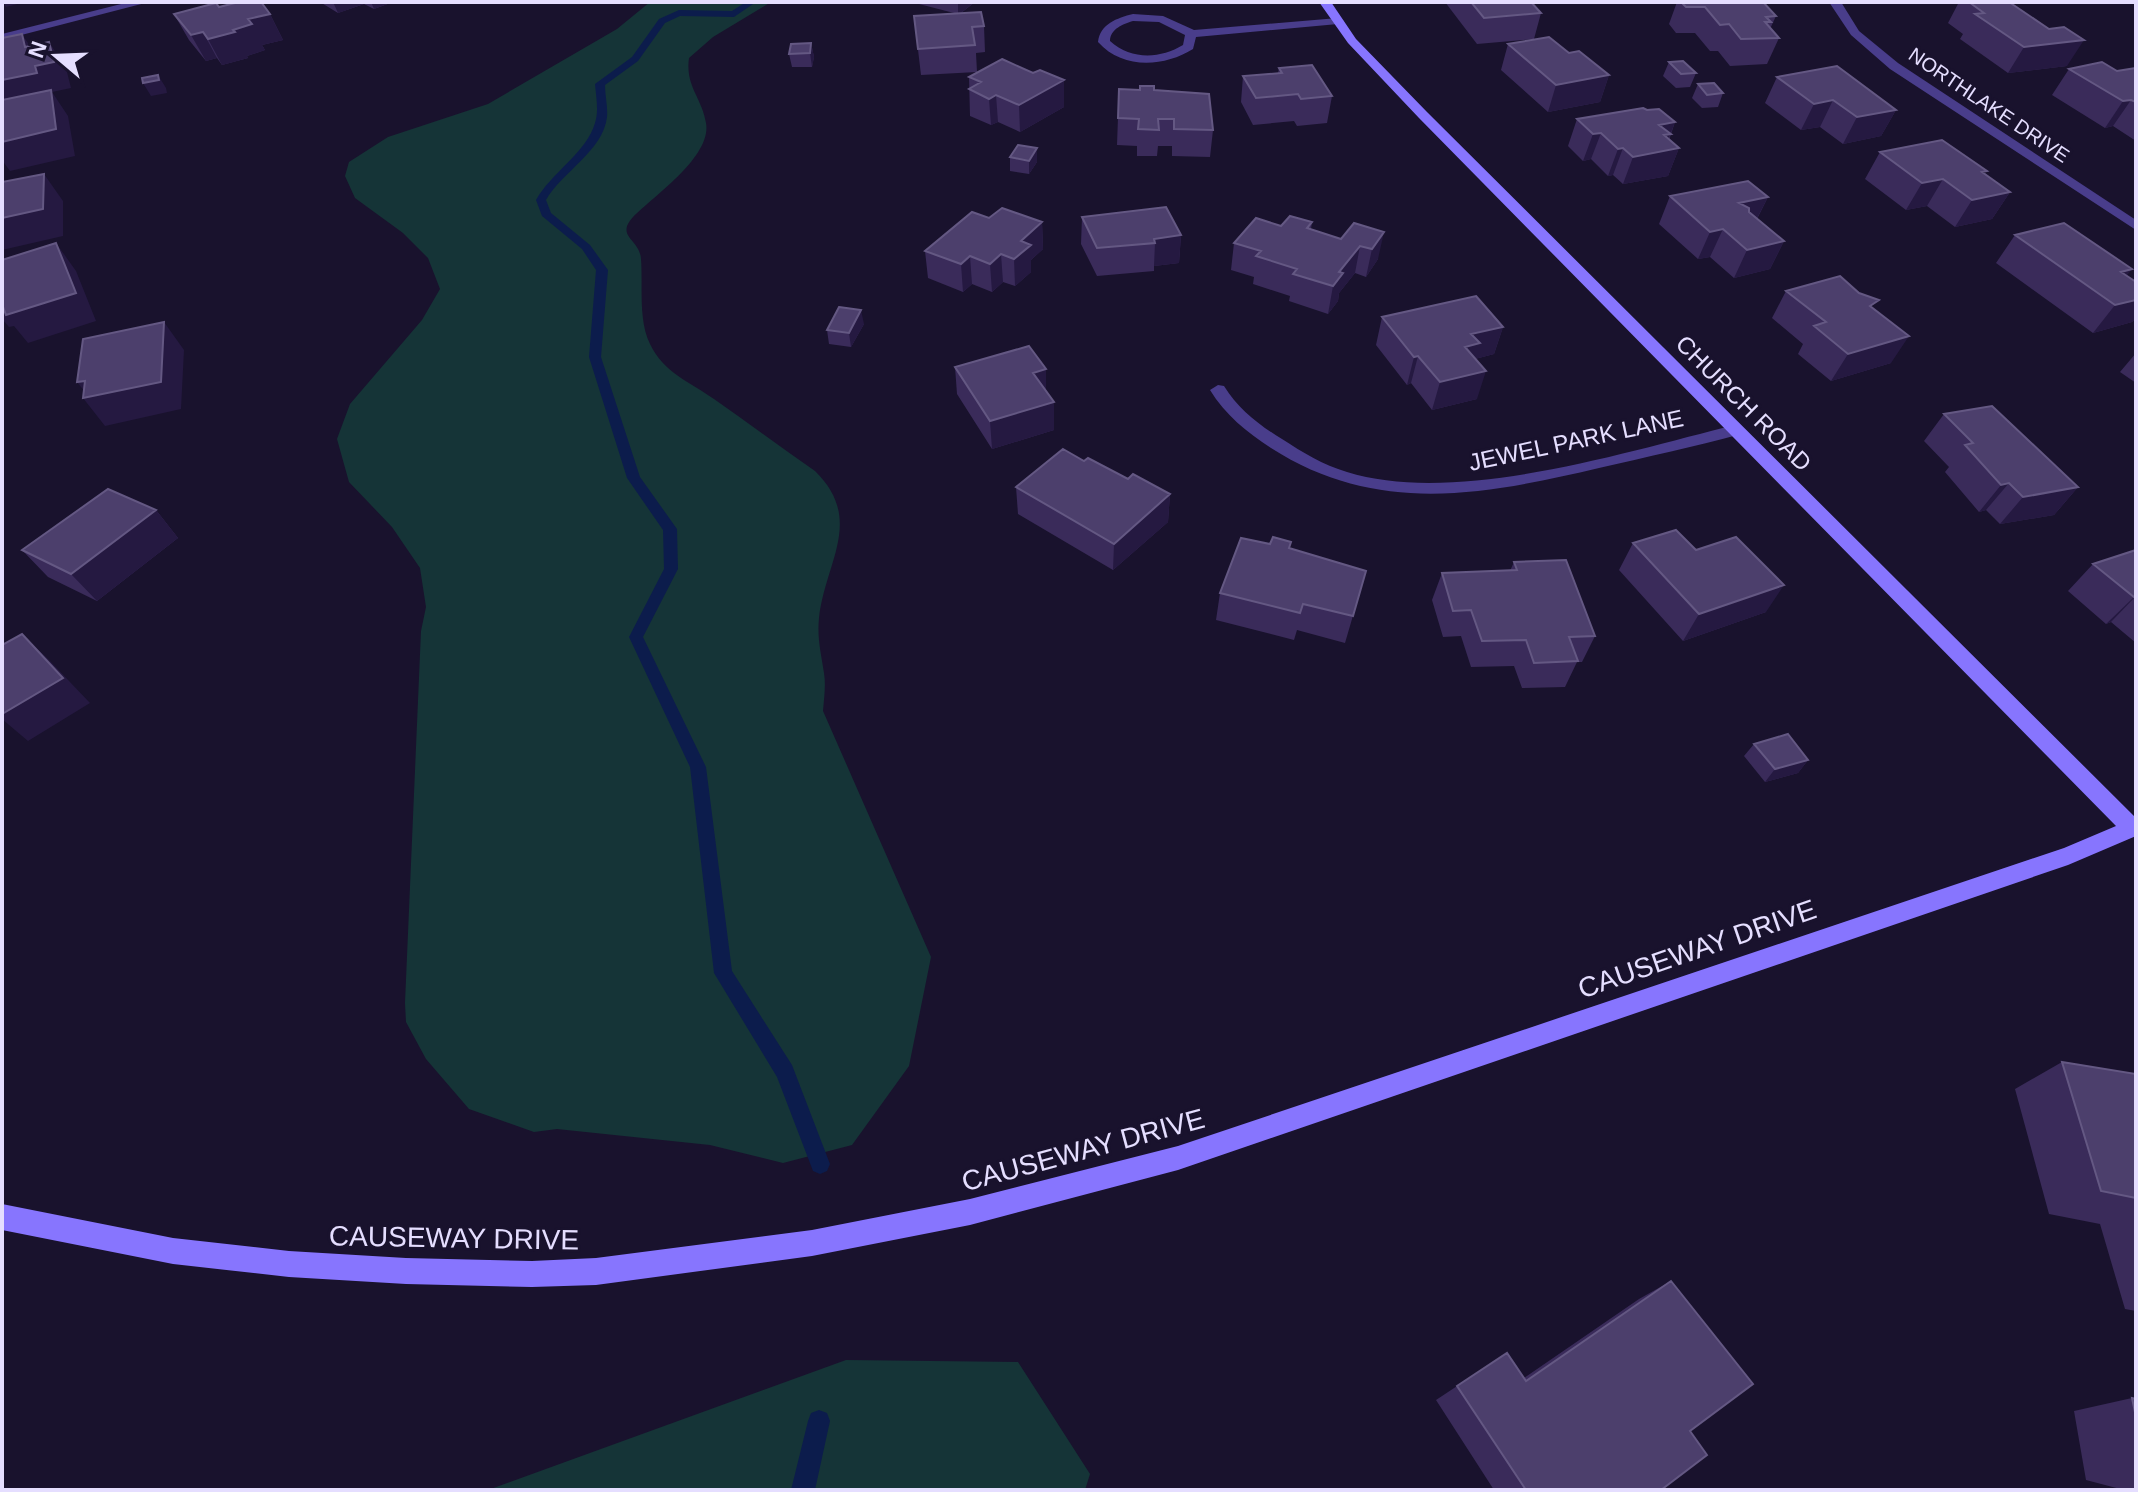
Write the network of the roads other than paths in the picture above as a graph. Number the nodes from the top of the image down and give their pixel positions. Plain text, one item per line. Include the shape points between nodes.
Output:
1 (143, 2) edge
2 (1325, 2) edge
3 (1835, 2) edge
4 (1338, 21) junction
5 (1191, 34) junction
6 (2, 37) edge
7 (2136, 226) edge
8 (1218, 390) dead end
9 (1735, 430) junction
10 (2135, 829) edge
11 (2, 1217) edge

1 - 6 street
2 - 4 street, CHURCH ROAD
3 - 7 street, NORTHLAKE DRIVE via 1855,33 1894,66
4 - 5 street
4 - 9 street, CHURCH ROAD via 1423,115
5 - 5 street via 1177,23 1138,18 1115,24 1104,36 1118,54 1158,59 1182,53
8 - 9 street, JEWEL PARK LANE via 1227,406 1290,456 1331,473 1412,490 1508,484
9 - 10 street, CHURCH ROAD
10 - 11 street, CAUSEWAY DRIVE via 1178,1158 1078,1188 881,1233 681,1264 571,1273 391,1271 214,1257 64,1233

